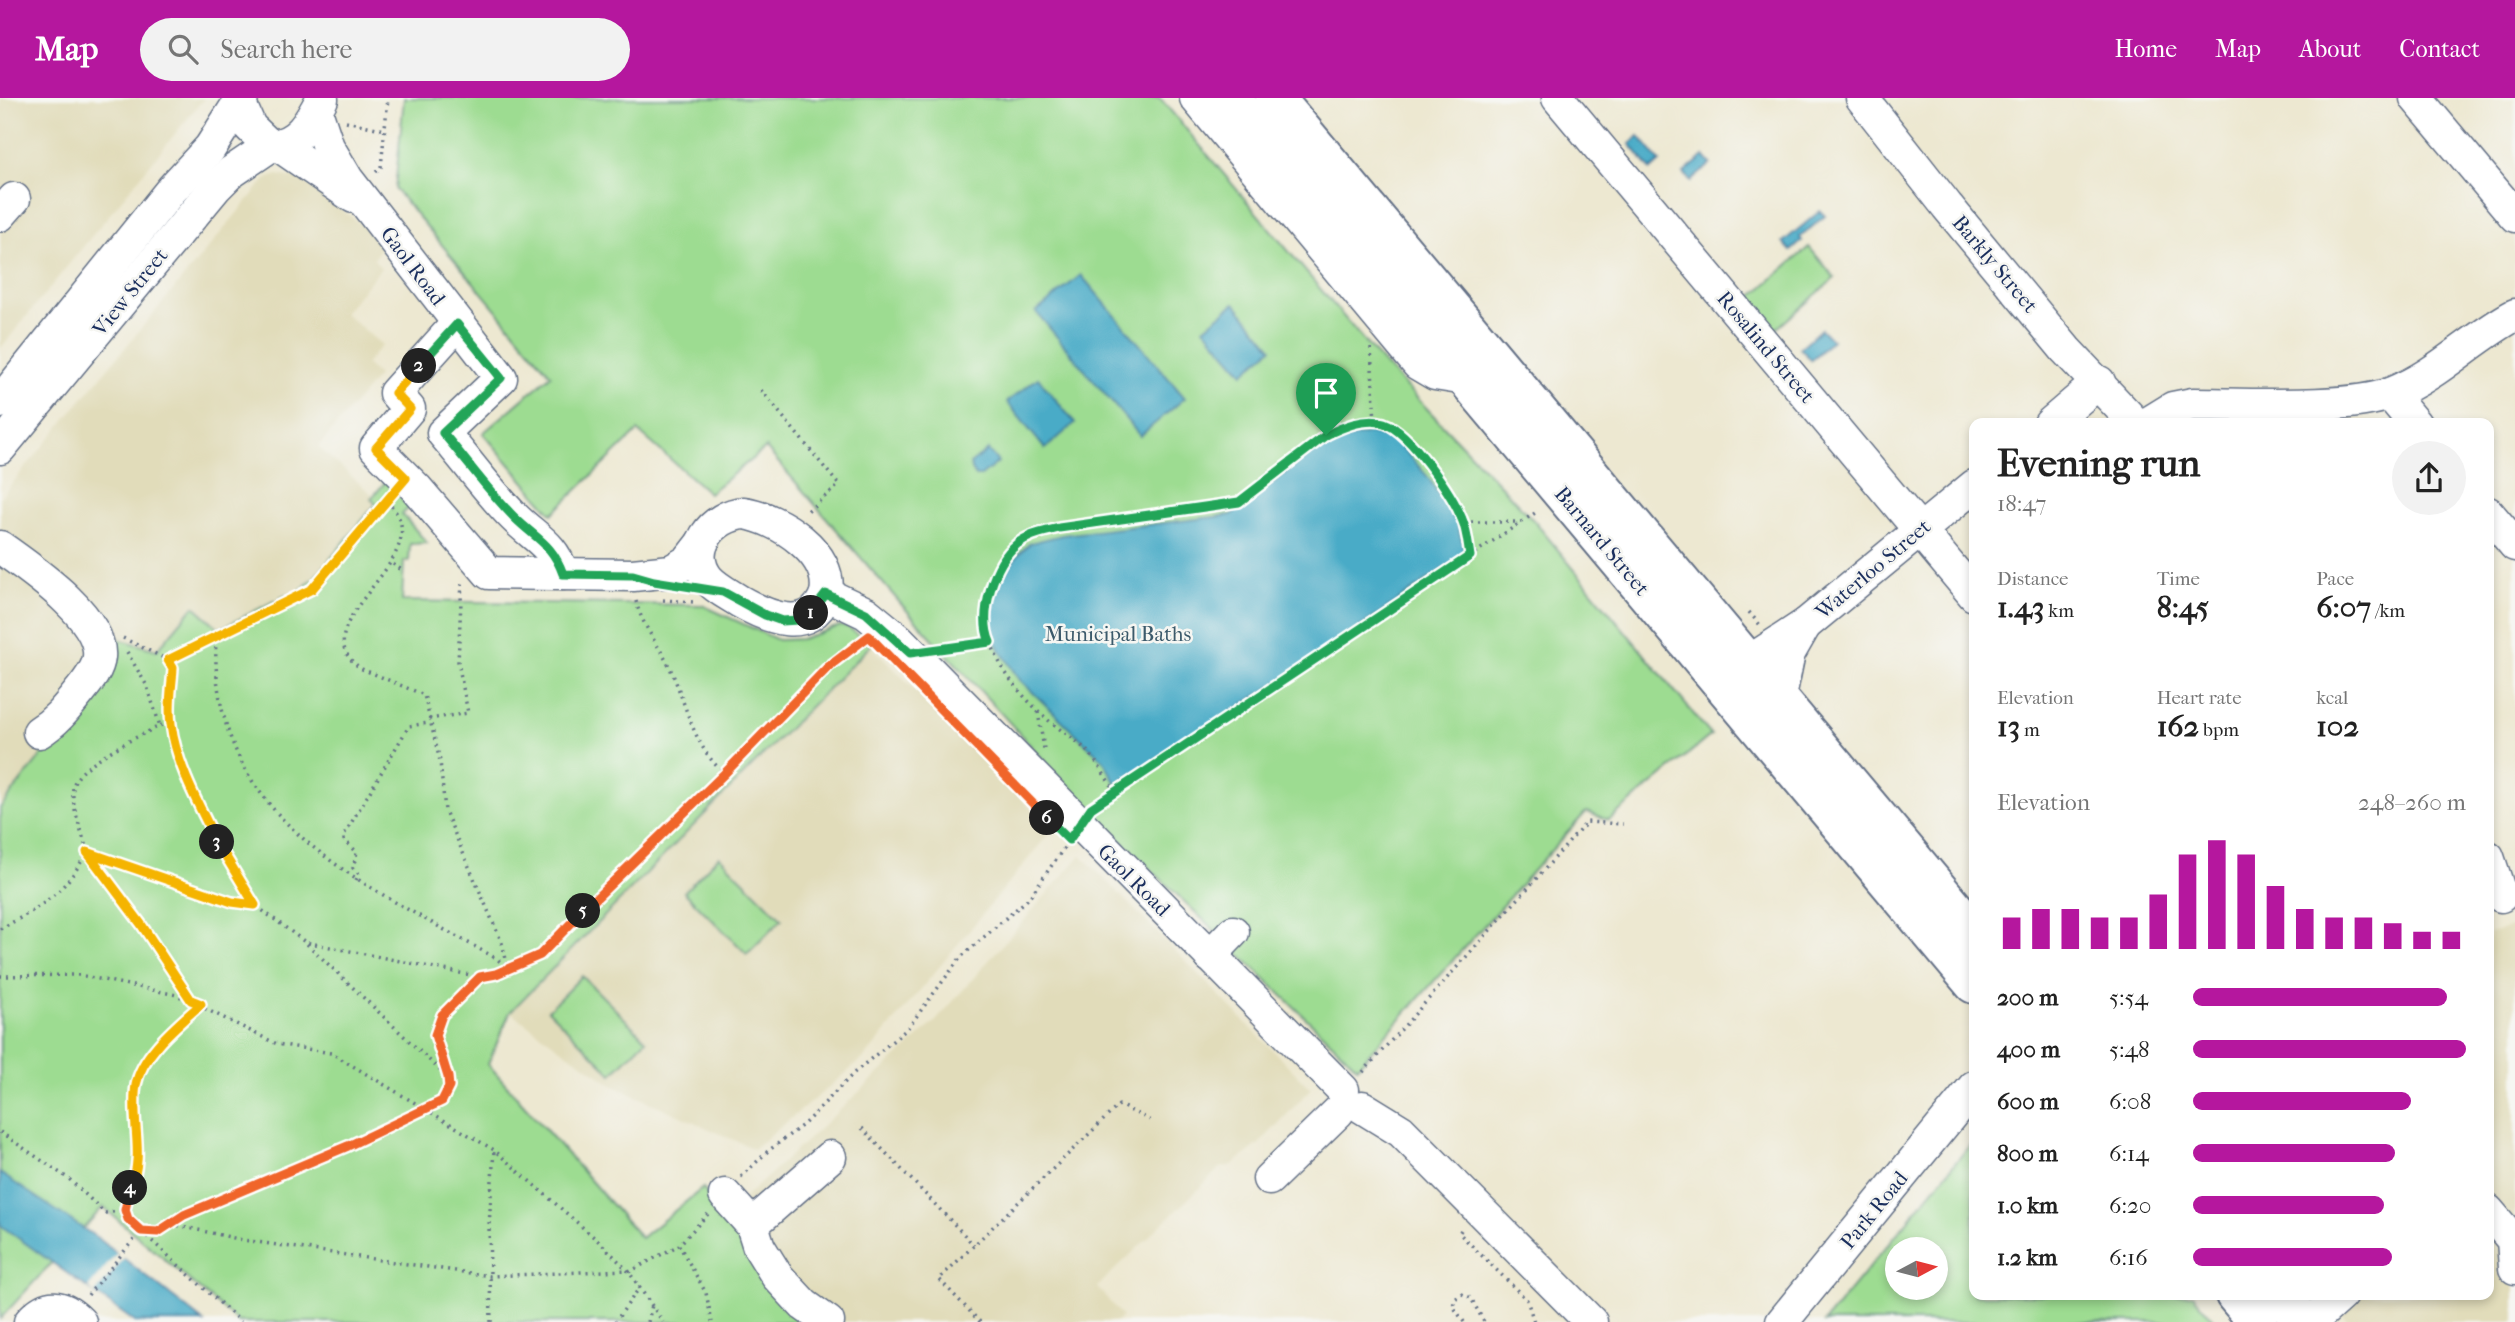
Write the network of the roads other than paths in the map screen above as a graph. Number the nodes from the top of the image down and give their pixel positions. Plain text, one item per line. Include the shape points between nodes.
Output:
1 (1196, 98) edge
2 (1231, 98) edge
3 (1255, 98) edge
4 (1558, 98) edge
5 (2416, 98) edge
6 (241, 100) edge
7 (1878, 104) edge
8 (1290, 105) edge
9 (322, 106) edge
10 (275, 146) junction
11 (1305, 185) junction
12 (369, 208) junction
13 (2515, 216) edge
14 (1314, 238) junction
15 (1366, 259) junction
16 (1416, 267) junction
17 (2512, 315) edge
18 (457, 324) junction
19 (1466, 379) junction
20 (2099, 382) junction
21 (2390, 394) junction
22 (0, 402) edge
23 (2057, 418) edge
24 (2131, 418) edge
25 (2157, 418) edge
26 (2409, 418) edge
27 (0, 448) edge
28 (1533, 457) junction
29 (1969, 490) edge
30 (2494, 520) edge
31 (1920, 531) junction
32 (702, 543) junction
33 (2515, 545) edge
34 (0, 547) edge
35 (563, 574) junction
36 (1969, 589) edge
37 (641, 593) junction
38 (826, 594) junction
39 (713, 597) junction
40 (1805, 625) junction
41 (1747, 663) junction
42 (1779, 701) junction
43 (39, 732) dead end
44 (1866, 855) junction
45 (1909, 855) junction
46 (2494, 874) edge
47 (2502, 896) edge
48 (1969, 926) edge
49 (1233, 932) dead end
50 (1969, 948) edge
51 (1210, 956) junction
52 (1969, 978) edge
53 (1350, 1095) junction
54 (1969, 1097) edge
55 (830, 1157) dead end
56 (1269, 1179) dead end
57 (725, 1195) road end
58 (2494, 1218) edge
59 (752, 1225) junction
60 (2515, 1268) edge
61 (2239, 1300) edge
62 (2285, 1300) edge
63 (2336, 1300) edge
64 (30, 1322) edge
65 (80, 1322) edge
66 (828, 1322) edge
67 (1591, 1322) edge
68 (1782, 1322) edge
69 (2258, 1322) edge
70 (2304, 1322) edge
71 (2311, 1322) edge

1 - 14 street
2 - 11 main road, Barnard Street
3 - 15 main road via 1338,201
4 - 31 street, Rosalind Street
5 - 13 street
6 - 10 street, Gaol Road via 250,127
6 - 22 street, View Street via 210,148
7 - 20 street, Barkly Street via 1947,206
8 - 16 main road, Barnard Street
9 - 10 street, View Street via 299,135
9 - 12 street, Gaol Road via 333,156
10 - 12 street, Gaol Road
10 - 27 street, View Street via 215,188
11 - 14 street
11 - 15 main road, Barnard Street
12 - 18 street, Gaol Road
14 - 19 street via 1418,364 1436,374
15 - 19 main road, Barnard Street
16 - 28 main road via 1438,310 1534,431
16 - 41 main road, Barnard Street
17 - 21 street via 2434,371
18 - 35 street, Gaol Road via 501,378 443,433 513,516 542,539
18 - 35 street via 395,393 410,409 376,448 396,489 475,573
19 - 28 main road, Barnard Street
20 - 23 street
20 - 24 street, Barkly Street
21 - 25 street via 2349,401 2193,404
21 - 26 street
28 - 44 main road, Barnard Street
29 - 31 street, Waterloo Street
30 - 33 street
31 - 36 street, Rosalind Street
31 - 40 street, Waterloo Street
32 - 37 street via 698,552
32 - 38 street via 709,530 729,515 762,518 817,557 826,576
32 - 39 street via 701,560
34 - 43 street via 76,608 99,644 97,666 88,680
35 - 37 street
37 - 39 street via 654,581
38 - 39 street via 806,617 782,621
38 - 51 street, Gaol Road via 880,624
40 - 41 street, Waterloo Street
40 - 42 street, Waterloo Street via 1789,653
41 - 42 main road, Barnard Street
41 - 44 main road via 1740,669 1742,684 1836,800
42 - 45 main road, Barnard Street
44 - 52 main road, Barnard Street
45 - 48 main road, Barnard Street
45 - 50 main road
46 - 47 street
49 - 51 street
51 - 53 street, Gaol Road
53 - 56 street
53 - 67 street, Gaol Road via 1401,1131
54 - 68 street, Park Road
55 - 59 street
57 - 59 street
58 - 60 street via 2513,1240
59 - 66 street via 777,1276
61 - 69 main road
62 - 70 main road
63 - 71 street
64 - 65 street via 43,1309 54,1306

